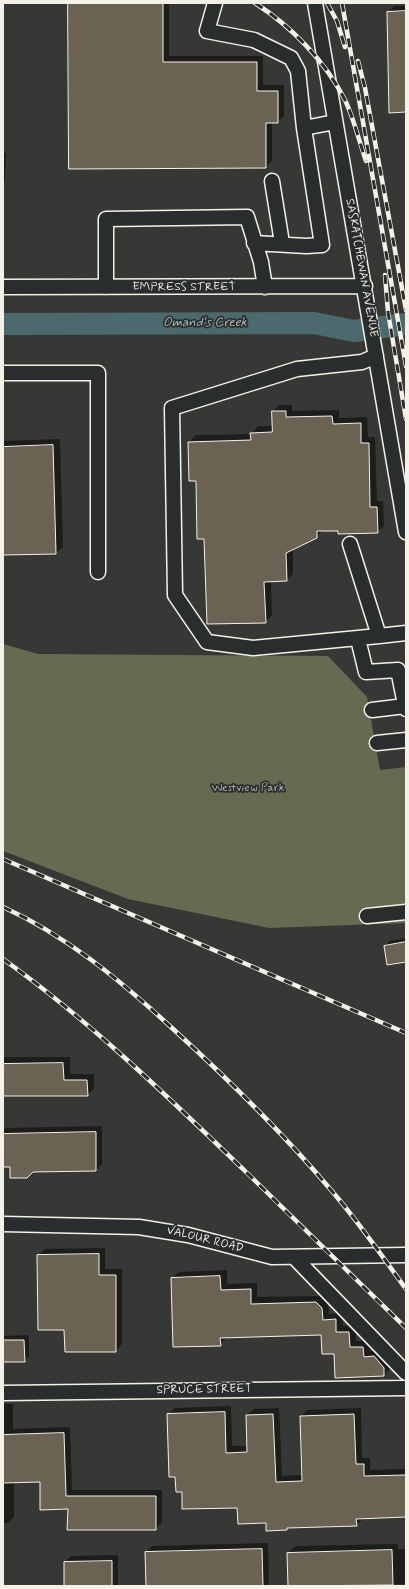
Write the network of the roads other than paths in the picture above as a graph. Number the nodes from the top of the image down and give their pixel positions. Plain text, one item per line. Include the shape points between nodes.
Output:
1 (215, 3) edge
2 (315, 3) edge
3 (335, 122) junction
4 (304, 128) junction
5 (272, 181) dead end
6 (254, 242) junction
7 (282, 243) junction
8 (364, 286) junction
9 (3, 287) edge
10 (106, 287) junction
11 (264, 287) junction
12 (376, 356) junction
13 (3, 373) edge
14 (406, 532) edge
15 (350, 544) dead end
16 (98, 572) dead end
17 (406, 633) edge
18 (379, 636) junction
19 (358, 639) junction
20 (406, 708) edge
21 (372, 710) dead end
22 (406, 740) edge
23 (377, 743) dead end
24 (406, 912) edge
25 (367, 916) dead end
26 (3, 1224) edge
27 (406, 1255) edge
28 (294, 1257) junction
29 (406, 1373) edge
30 (406, 1388) edge
31 (3, 1393) edge

1 - 4 street via 207,31 254,40 291,58 298,71
2 - 3 street, SASKATCHEWAN AVENUE
3 - 4 street
3 - 8 street, SASKATCHEWAN AVENUE
4 - 7 street via 322,245
5 - 7 street
6 - 7 street
6 - 10 street via 247,217 106,219
6 - 11 street via 261,262
8 - 11 street, EMPRESS STREET
8 - 12 street, SASKATCHEWAN AVENUE
9 - 10 street, EMPRESS STREET
10 - 11 street, EMPRESS STREET
12 - 14 street, SASKATCHEWAN AVENUE
12 - 19 street via 362,362 297,369 172,408 175,595 207,642 253,648
13 - 16 street via 98,373
15 - 18 street
17 - 18 street
18 - 19 street
19 - 20 street via 366,672 398,670
20 - 21 street
22 - 23 street
24 - 25 street
26 - 28 street, VALOUR ROAD via 139,1226 272,1257
27 - 28 street, VALOUR ROAD
28 - 29 street
30 - 31 street, SPRUCE STREET

